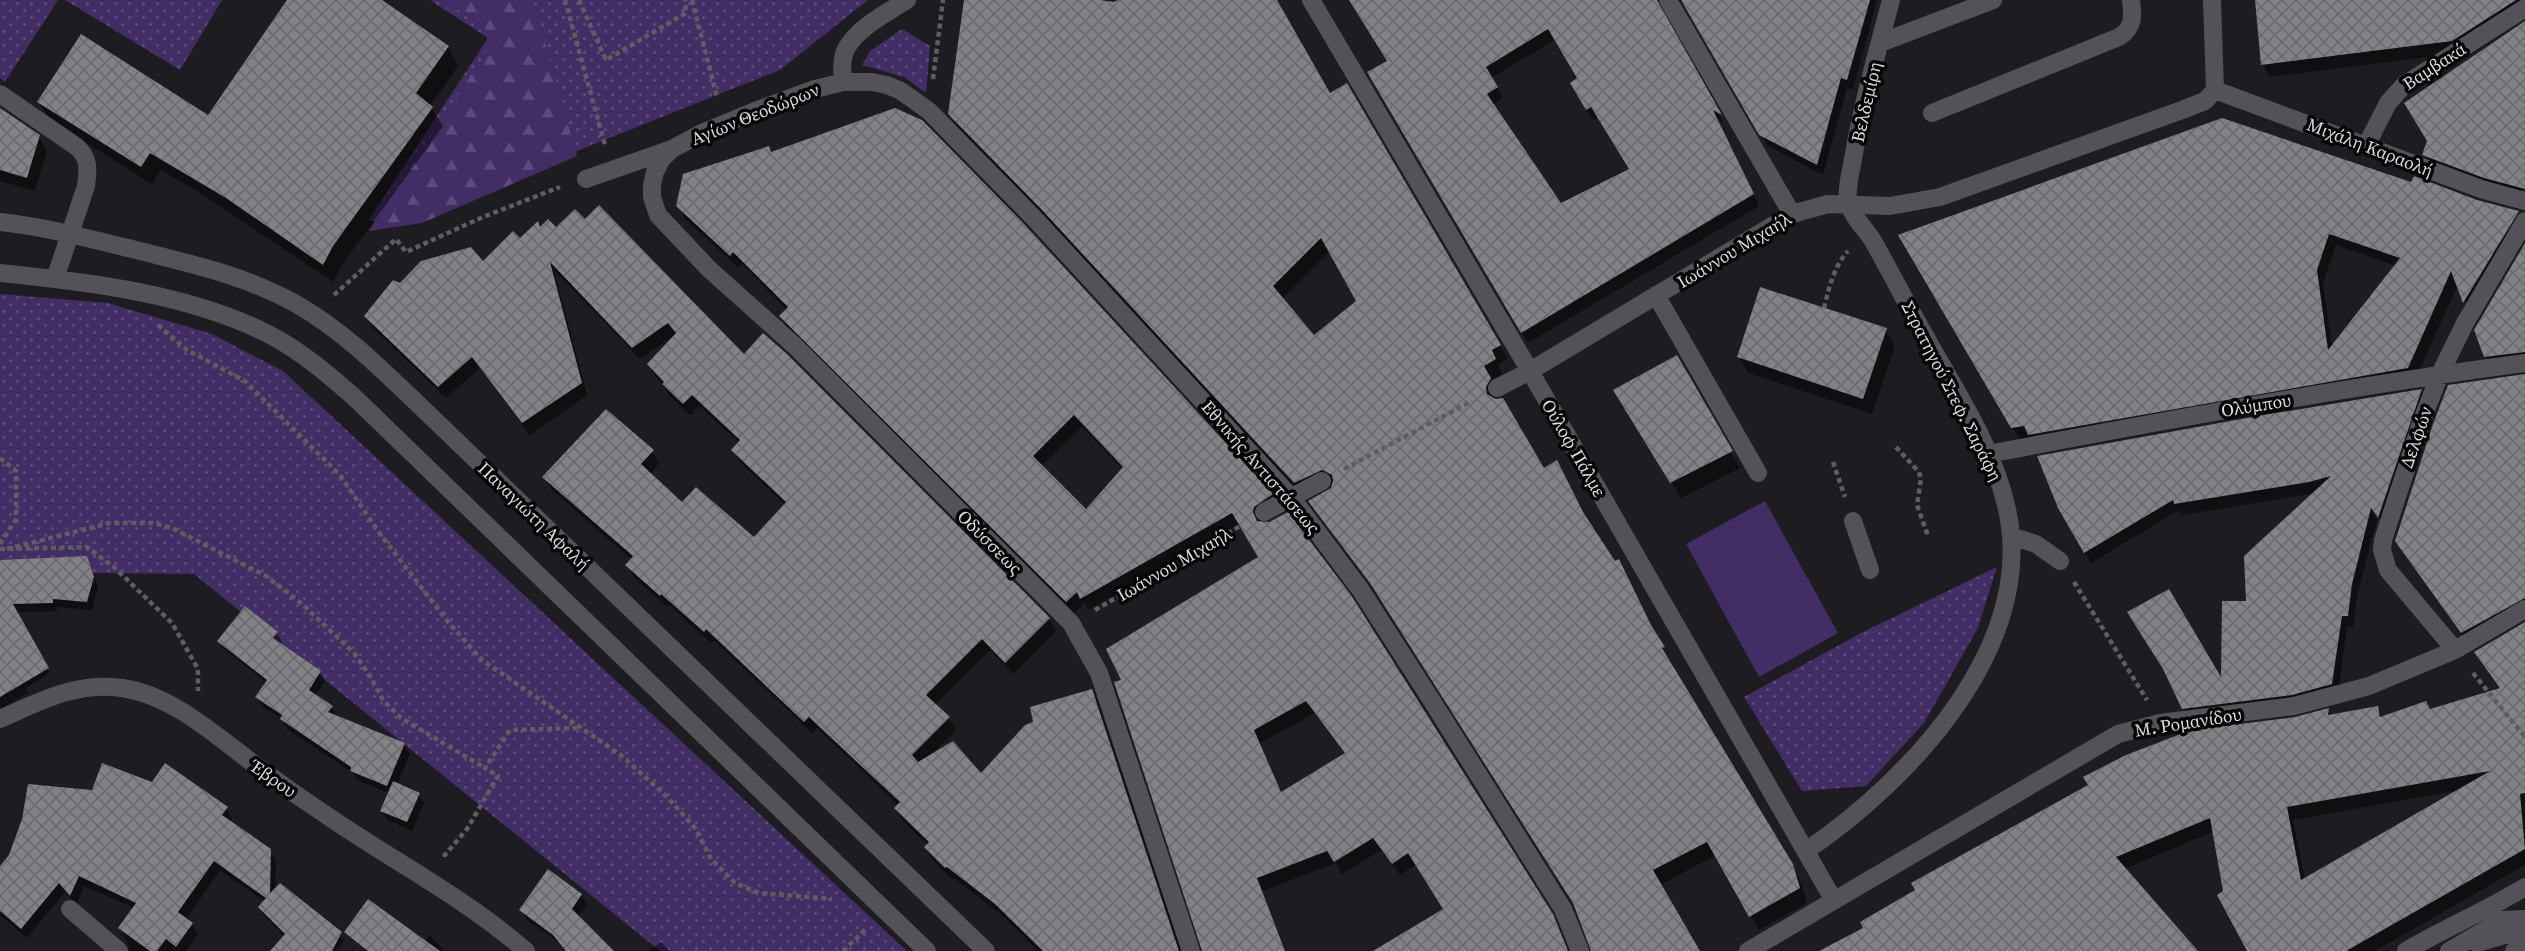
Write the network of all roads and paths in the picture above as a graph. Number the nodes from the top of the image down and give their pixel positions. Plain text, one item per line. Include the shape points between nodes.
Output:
1 (565, 0) edge
2 (579, 0) edge
3 (685, 0) edge
4 (691, 0) edge
5 (906, 0) edge
6 (943, 0) edge
7 (1311, 0) edge
8 (1668, 0) edge
9 (1891, 0) edge
10 (1993, 0) edge
11 (2132, 0) edge
12 (2212, 0) edge
13 (2525, 8) edge
14 (1880, 43) junction
15 (843, 82) junction
16 (2215, 90) junction
17 (932, 92) dead end
18 (0, 94) edge
19 (1933, 113) dead end
20 (724, 123) junction
21 (2366, 145) junction
22 (672, 149) junction
23 (611, 170) junction
24 (586, 178) joint
25 (2525, 201) edge
26 (1849, 205) junction
27 (1792, 214) junction
28 (658, 215) joint
29 (2525, 221) edge
30 (0, 222) edge
31 (70, 234) junction
32 (0, 273) edge
33 (55, 279) junction
34 (1831, 281) dead end
35 (335, 294) dead end
36 (1656, 295) junction
37 (162, 298) junction
38 (1824, 307) dead end
39 (2525, 363) edge
40 (1530, 371) junction
41 (2440, 374) junction
42 (1497, 388) joint
43 (1896, 447) dead end
44 (1988, 454) junction
45 (0, 458) edge
46 (1833, 462) dead end
47 (1758, 473) dead end
48 (1322, 481) joint
49 (1291, 497) junction
50 (1264, 512) joint
51 (1853, 521) joint
52 (1928, 536) dead end
53 (2011, 536) junction
54 (0, 546) edge
55 (7, 549) junction
56 (2060, 561) joint
57 (1870, 570) dead end
58 (2525, 609) edge
59 (1078, 620) junction
60 (2455, 650) junction
61 (2144, 695) dead end
62 (189, 718) junction
63 (0, 719) edge
64 (581, 729) junction
65 (2525, 737) edge
66 (485, 768) junction
67 (436, 850) dead end
68 (1807, 852) junction
69 (2525, 887) edge
70 (1833, 899) junction
71 (878, 904) junction
72 (2525, 907) edge
73 (70, 909) dead end
74 (2484, 912) junction
75 (2525, 919) edge
76 (2525, 933) edge
77 (2525, 949) edge
78 (119, 951) edge
79 (526, 951) edge
80 (927, 951) edge
81 (985, 951) edge
82 (1191, 951) edge
83 (1580, 951) edge
84 (1748, 951) edge
85 (2406, 951) edge
86 (2449, 951) edge
87 (2454, 951) edge
88 (2514, 951) edge

1 - 23 path
2 - 3 path via 606,60 686,13
4 - 20 path
5 - 15 street, Αγίων Θεοδώρων via 846,49
6 - 17 path
7 - 40 street, Ούλοφ Πάλμε
8 - 27 street
9 - 14 street, Βελδεμίρη
10 - 14 street
11 - 19 street via 2133,21 2119,37
12 - 16 street
13 - 21 street, Βαμβακά via 2404,85 2388,103
14 - 26 street, Βελδεμίρη via 1854,150
15 - 20 street, Αγίων Θεοδώρων
15 - 49 street, Εθνικής Αντιστάσεως via 887,85 936,117
16 - 21 street, Μιχάλη Καραολή
16 - 26 street, Ιωάννου Μιχαήλ via 2205,101 1958,192 1899,205
18 - 31 street via 86,158 86,186
20 - 22 street, Αγίων Θεοδώρων
21 - 25 street, Μιχάλη Καραολή
22 - 23 street
22 - 28 street, Αγίων Θεοδώρων via 661,160 652,185
23 - 24 street
24 - 35 path via 506,207 406,252 396,239
26 - 27 street, Ιωάννου Μιχαήλ via 1821,205
26 - 44 street, Στρατηγού Στεφ. Σαράφη
27 - 36 street, Ιωάννου Μιχαήλ
28 - 59 street, Οδύσσεως
29 - 41 street, Δελφών
30 - 31 street, Παναγιώτη Αφαλή
31 - 33 street
31 - 81 street, Παναγιώτη Αφαλή via 240,278 298,305 352,343
32 - 33 street
33 - 37 street
34 - 38 path
36 - 40 street, Ιωάννου Μιχαήλ
36 - 47 street
37 - 64 path via 156,318 159,327 187,350 245,381 340,475 380,534 482,660
37 - 71 street via 267,334 342,387
39 - 41 street, Ολύμπου
40 - 42 street, Ιωάννου Μιχαήλ
40 - 68 street, Ούλοφ Πάλμε
41 - 44 street, Ολύμπου
41 - 60 street, Δελφών via 2382,550 2394,579
42 - 48 path
43 - 52 path via 1919,472 1917,505
44 - 53 street, Στρατηγού Στεφ. Σαράφη via 2006,502
45 - 54 path via 16,471 16,519
46 - 51 path
48 - 49 street
49 - 50 street
49 - 83 street, Εθνικής Αντιστάσεως via 1360,589 1432,701 1563,909
50 - 59 path, Ιωάννου Μιχαήλ
51 - 57 street
53 - 56 street via 2036,544
53 - 68 street, Στρατηγού Στεφ. Σαράφη via 2008,587 2001,614 1963,695 1884,790
54 - 55 path
55 - 62 path via 87,547 116,569 172,622 198,669 198,698
55 - 66 path via 110,523 173,528 266,576 354,653 383,700 401,718
56 - 61 path
58 - 60 street, Μ. Ρομανίδου
59 - 82 street, Οδύσσεως
60 - 65 path
60 - 70 street, Μ. Ρομανίδου via 2369,686 2294,706 2160,723 2118,734
62 - 63 street, Έβρου via 144,693 105,687 64,692
62 - 79 street, Έβρου via 330,818 466,903
64 - 66 path via 510,730
64 - 71 path via 622,756 667,797 696,830 710,859 735,883 760,893
66 - 67 path via 498,776 467,829 445,855
68 - 70 street, Ούλοφ Πάλμε
69 - 74 street
70 - 84 street, Μ. Ρομανίδου
71 - 80 street
72 - 74 street
73 - 78 street
74 - 85 street via 2460,920
75 - 86 street via 2502,920
76 - 87 street via 2504,934
77 - 88 street

